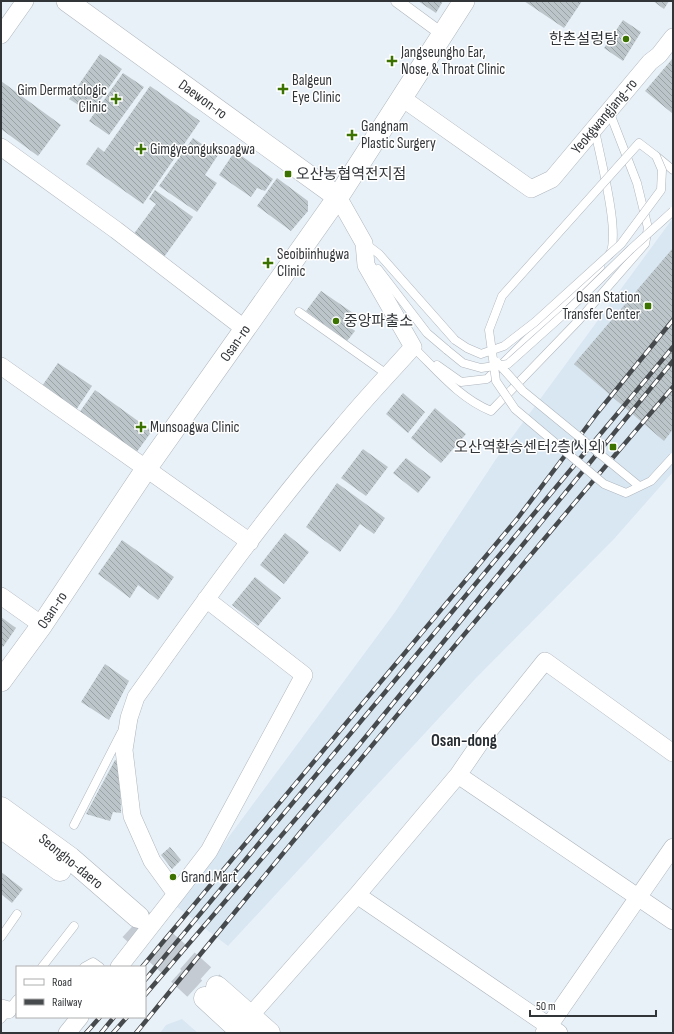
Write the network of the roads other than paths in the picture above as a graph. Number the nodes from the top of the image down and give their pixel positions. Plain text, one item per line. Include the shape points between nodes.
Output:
1 (25, 1) edge
2 (67, 1) edge
3 (397, 1) edge
4 (464, 1) edge
5 (442, 34) junction
6 (1, 35) edge
7 (673, 37) edge
8 (402, 98) junction
9 (609, 111) junction
10 (594, 129) junction
11 (1, 147) edge
12 (656, 156) junction
13 (673, 170) edge
14 (338, 197) junction
15 (673, 211) edge
16 (364, 246) junction
17 (299, 312) dead end
18 (245, 329) junction
19 (417, 351) junction
20 (491, 354) junction
21 (1, 366) edge
22 (388, 375) junction
23 (673, 457) edge
24 (146, 469) junction
25 (639, 486) junction
26 (250, 542) junction
27 (1, 596) edge
28 (206, 599) junction
29 (42, 625) junction
30 (1, 681) edge
31 (129, 718) junction
32 (673, 753) edge
33 (458, 775) junction
34 (1, 808) edge
35 (74, 825) dead end
36 (1, 827) edge
37 (673, 847) edge
38 (176, 894) junction
39 (357, 895) junction
40 (639, 897) junction
41 (17, 914) dead end
42 (673, 921) edge
43 (74, 926) dead end
44 (1, 937) edge
45 (43, 966) edge
46 (86, 966) edge
47 (99, 966) edge
48 (120, 966) edge
49 (211, 992) tunnel mouth
50 (79, 1018) edge
51 (247, 1024) edge
52 (550, 1031) edge
53 (67, 1033) edge
54 (269, 1033) edge

1 - 6 street
2 - 14 street, Daewon-ro
3 - 5 street
4 - 5 street, Osan-ro
5 - 8 street, Osan-ro
7 - 9 street, Yeokgwangjang-ro
8 - 10 street, Yeokgwangjang-ro via 531,189 552,179
8 - 14 street, Osan-ro
9 - 10 street, Yeokgwangjang-ro
9 - 19 lane via 637,183 648,228 644,244 579,320 491,411 474,404
10 - 19 lane via 614,227 613,249 596,272 487,379 461,382
11 - 18 street via 116,230
12 - 13 lane
12 - 16 lane, bridge via 662,170 661,190 621,244 576,286 504,346 481,354 455,340 379,254
12 - 20 lane, bridge via 639,143 502,296 489,330
14 - 16 street
14 - 18 street, Osan-ro
15 - 16 lane, bridge via 630,249 566,313 508,364 481,368 463,363 427,333 382,277
16 - 19 street via 366,265
17 - 22 lane
18 - 24 street, Osan-ro
19 - 22 street
20 - 25 lane, bridge via 523,391
20 - 25 lane, bridge via 496,381 515,408 604,484 626,493
21 - 24 street
22 - 26 street via 340,428
23 - 25 lane, bridge via 651,481
24 - 26 street
24 - 29 street, Osan-ro
26 - 28 street
27 - 29 street
28 - 31 street via 136,698
28 - 38 street via 304,675 209,851
29 - 30 street, Osan-ro
31 - 35 lane
31 - 38 street via 124,750 132,816 152,861
32 - 33 street via 545,661 484,737
33 - 39 street
33 - 40 street
34 - 36 main road, Seongho-daero via 70,858 133,923
37 - 40 street
38 - 48 street
39 - 51 street
39 - 52 street
40 - 42 street
40 - 52 street
41 - 44 lane
43 - 45 lane
46 - 47 lane via 93,962
49 - 51 main road
50 - 53 street
51 - 54 main road

